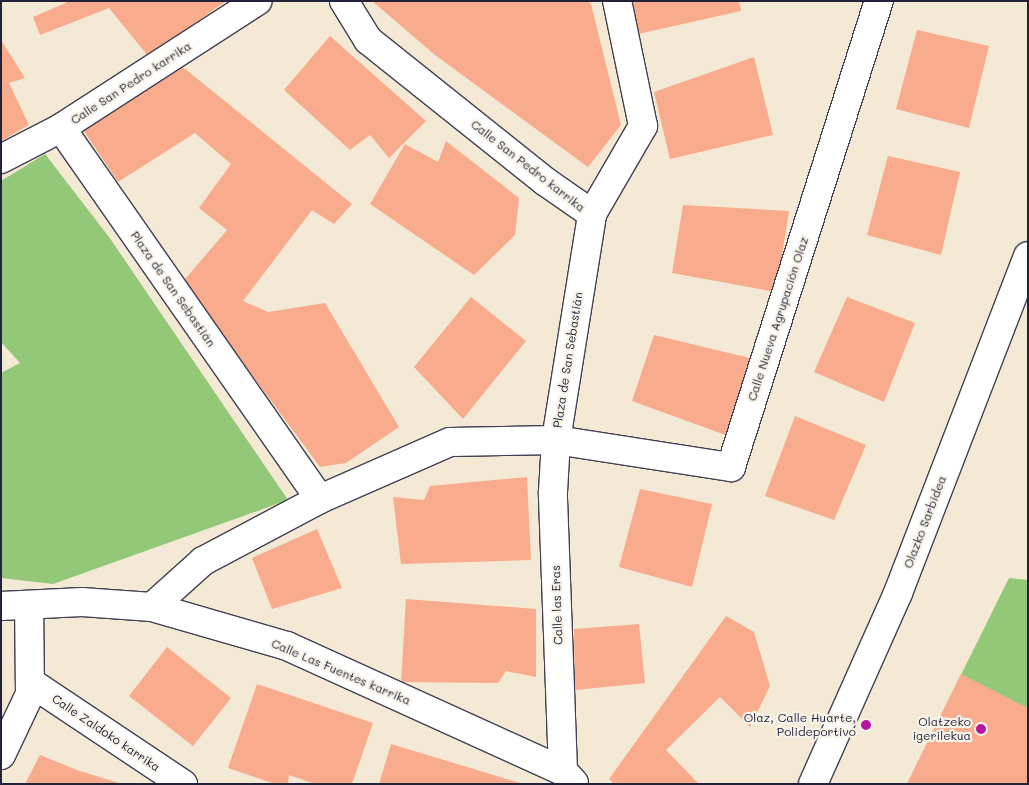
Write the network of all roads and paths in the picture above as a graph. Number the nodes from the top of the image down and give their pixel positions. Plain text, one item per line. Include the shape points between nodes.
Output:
1 (257, 1) edge
2 (344, 1) edge
3 (616, 1) edge
4 (879, 1) edge
5 (61, 128) junction
6 (1, 159) edge
7 (592, 214) junction
8 (1028, 256) edge
9 (556, 440) junction
10 (320, 499) junction
11 (29, 605) junction
12 (1, 606) edge
13 (152, 607) junction
14 (30, 682) junction
15 (1, 755) edge
16 (569, 777) edge
17 (183, 784) edge
18 (814, 784) edge

1 - 5 street, Calle San Pedro karrika
2 - 7 street, Calle San Pedro karrika via 368,40 546,182
3 - 7 street, Calle San Pedro karrika via 643,126
4 - 9 street, Calle Nueva Agrupación Olaz via 732,467
5 - 6 street, Calle San Pedro karrika
5 - 10 street, Plaza de San Sebastián
7 - 9 street, Plaza de San Sebastián
8 - 18 street, Olazko Sarbidea via 898,593
9 - 10 street, Plaza de San Sebastián via 450,442
9 - 16 street, Calle las Eras via 553,492
10 - 13 street, Plaza de San Sebastián via 203,561
11 - 12 street, Calle Las Fuentes karrika
11 - 13 street, Calle Las Fuentes karrika via 82,602
11 - 14 street
13 - 16 street, Calle Las Fuentes karrika via 287,646
14 - 15 street via 30,694
14 - 17 street, Calle Zaldoko karrika

